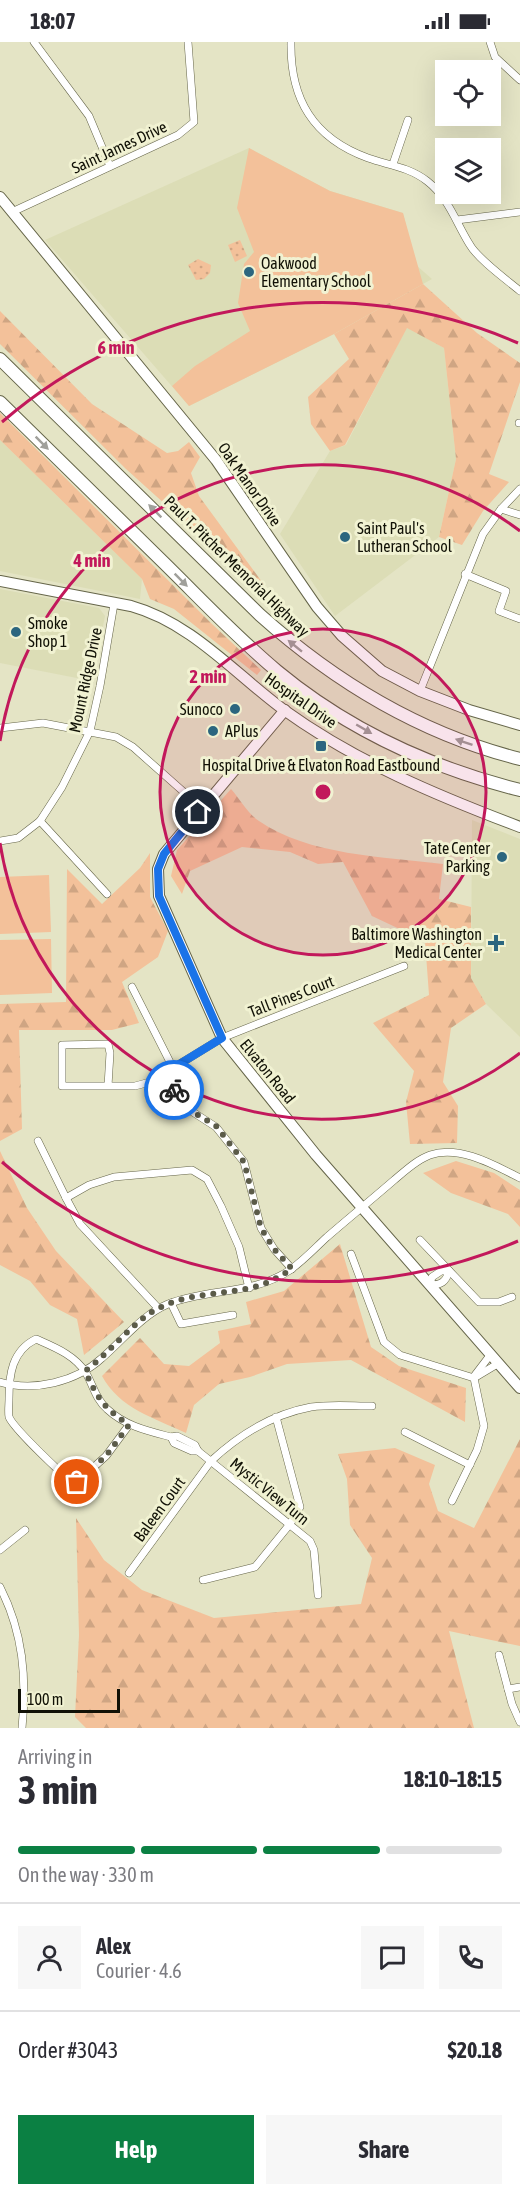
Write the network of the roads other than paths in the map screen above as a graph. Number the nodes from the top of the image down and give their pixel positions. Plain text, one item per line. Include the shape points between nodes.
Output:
1 (34, 42) edge
2 (188, 42) edge
3 (291, 42) edge
4 (490, 42) edge
5 (520, 80) edge
6 (408, 120) dead end
7 (393, 164) junction
8 (110, 166) junction
9 (0, 197) edge
10 (12, 212) junction
11 (520, 212) edge
12 (457, 220) junction
13 (520, 291) edge
14 (0, 359) edge
15 (0, 402) edge
16 (520, 489) edge
17 (501, 509) junction
18 (520, 515) edge
19 (465, 574) junction
20 (0, 581) edge
21 (114, 604) junction
22 (520, 619) edge
23 (420, 691) junction
24 (285, 710) junction
25 (520, 725) edge
26 (0, 728) edge
27 (90, 731) junction
28 (520, 759) edge
29 (520, 790) edge
30 (186, 794) dead end
31 (40, 821) junction
32 (520, 827) edge
33 (0, 841) edge
34 (107, 894) dead end
35 (404, 966) dead end
36 (132, 987) dead end
37 (222, 1038) junction
38 (173, 1068) junction
39 (108, 1086) junction
40 (38, 1141) dead end
41 (520, 1178) edge
42 (66, 1198) junction
43 (362, 1207) junction
44 (420, 1240) dead end
45 (351, 1254) dead end
46 (292, 1269) junction
47 (449, 1271) junction
48 (430, 1285) junction
49 (249, 1288) junction
50 (512, 1297) dead end
51 (171, 1303) junction
52 (158, 1308) junction
53 (233, 1315) dead end
54 (491, 1354) junction
55 (499, 1363) junction
56 (85, 1371) junction
57 (474, 1378) junction
58 (0, 1382) edge
59 (9, 1384) junction
60 (520, 1388) edge
61 (372, 1406) dead end
62 (276, 1417) junction
63 (129, 1425) junction
64 (405, 1432) dead end
65 (210, 1461) junction
66 (470, 1465) junction
67 (452, 1501) dead end
68 (290, 1524) junction
69 (25, 1530) dead end
70 (0, 1550) edge
71 (129, 1573) dead end
72 (203, 1580) dead end
73 (0, 1587) edge
74 (318, 1595) dead end
75 (499, 1655) dead end
76 (520, 1687) edge
77 (508, 1689) junction
78 (520, 1722) edge
79 (22, 1728) edge

1 - 8 street via 89,116
2 - 8 street, Saint James Drive via 194,122 178,135
3 - 7 street via 294,82 301,103 318,128 344,148
4 - 5 street via 495,57
6 - 7 street
7 - 12 street via 427,181
8 - 10 street, Saint James Drive
9 - 10 street, Oak Manor Drive
10 - 23 street, Oak Manor Drive via 216,460 317,607 342,636 382,671
11 - 12 street
12 - 13 street via 471,247
28 -> 14 highway, Paul T. Pitcher Memorial Highway via 458,740 382,705 293,645
15 -> 29 highway via 238,636 304,692 409,753
16 - 17 street
17 - 18 street
17 - 19 street via 483,534
19 - 22 street via 506,591 499,611
19 - 23 street
20 - 21 street, Hospital Drive
21 - 24 street, Hospital Drive via 149,611 172,621
21 - 27 street, Mount Ridge Drive
23 - 25 street, Oak Manor Drive
24 - 32 street, Hospital Drive via 367,762
24 - 37 street, Elvaton Road via 172,842 158,869 159,896
26 - 27 street via 43,723
27 - 30 street via 116,737 133,747
27 - 31 street, Mount Ridge Drive
31 - 33 street via 18,838
31 - 34 street
35 - 37 street, Tall Pines Court
36 - 38 street
37 - 38 street, Tall Pines Court
37 - 43 street, Elvaton Road
38 - 39 street, Tall Pines Court via 165,1078 135,1086
38 - 46 street via 169,1084 188,1109 216,1126 244,1162 261,1228
39 - 39 street, Tall Pines Court via 62,1086 62,1045 108,1044
40 - 42 street
41 - 43 street via 461,1153 444,1152 414,1165
42 - 49 street via 114,1177 192,1170 207,1179 221,1206 239,1247
42 - 52 street via 80,1224
43 - 46 street
43 - 48 street, Elvaton Road
44 - 47 street
45 - 57 street via 390,1349
46 - 49 street
47 - 48 street via 447,1279 439,1285
47 - 50 street via 479,1302
48 - 54 street, Elvaton Road
49 - 51 street via 198,1294
51 - 52 street
51 - 53 street via 181,1324
52 - 56 street
54 - 55 street, Elvaton Road
54 - 57 street
55 - 57 street
55 - 60 street, Elvaton Road
56 - 59 street via 51,1383
56 - 59 street via 68,1355 36,1339 16,1357
56 - 63 street, Mystic View Turn via 106,1409
57 - 66 street via 484,1426
58 - 59 street
59 - 63 street via 9,1417 74,1485 106,1456
61 - 62 street, Baleen Court via 312,1407
62 - 65 street, Baleen Court
62 - 68 street via 300,1507
63 - 65 street, Mystic View Turn via 177,1436 195,1445
64 - 66 street
65 - 68 street, Mystic View Turn
65 - 71 street, Baleen Court
66 - 67 street
68 - 72 street via 255,1567
68 - 74 street, Mystic View Turn via 310,1541 314,1551
69 - 70 street
73 - 79 street via 14,1619 24,1666
75 - 77 street
76 - 77 street
77 - 78 street

